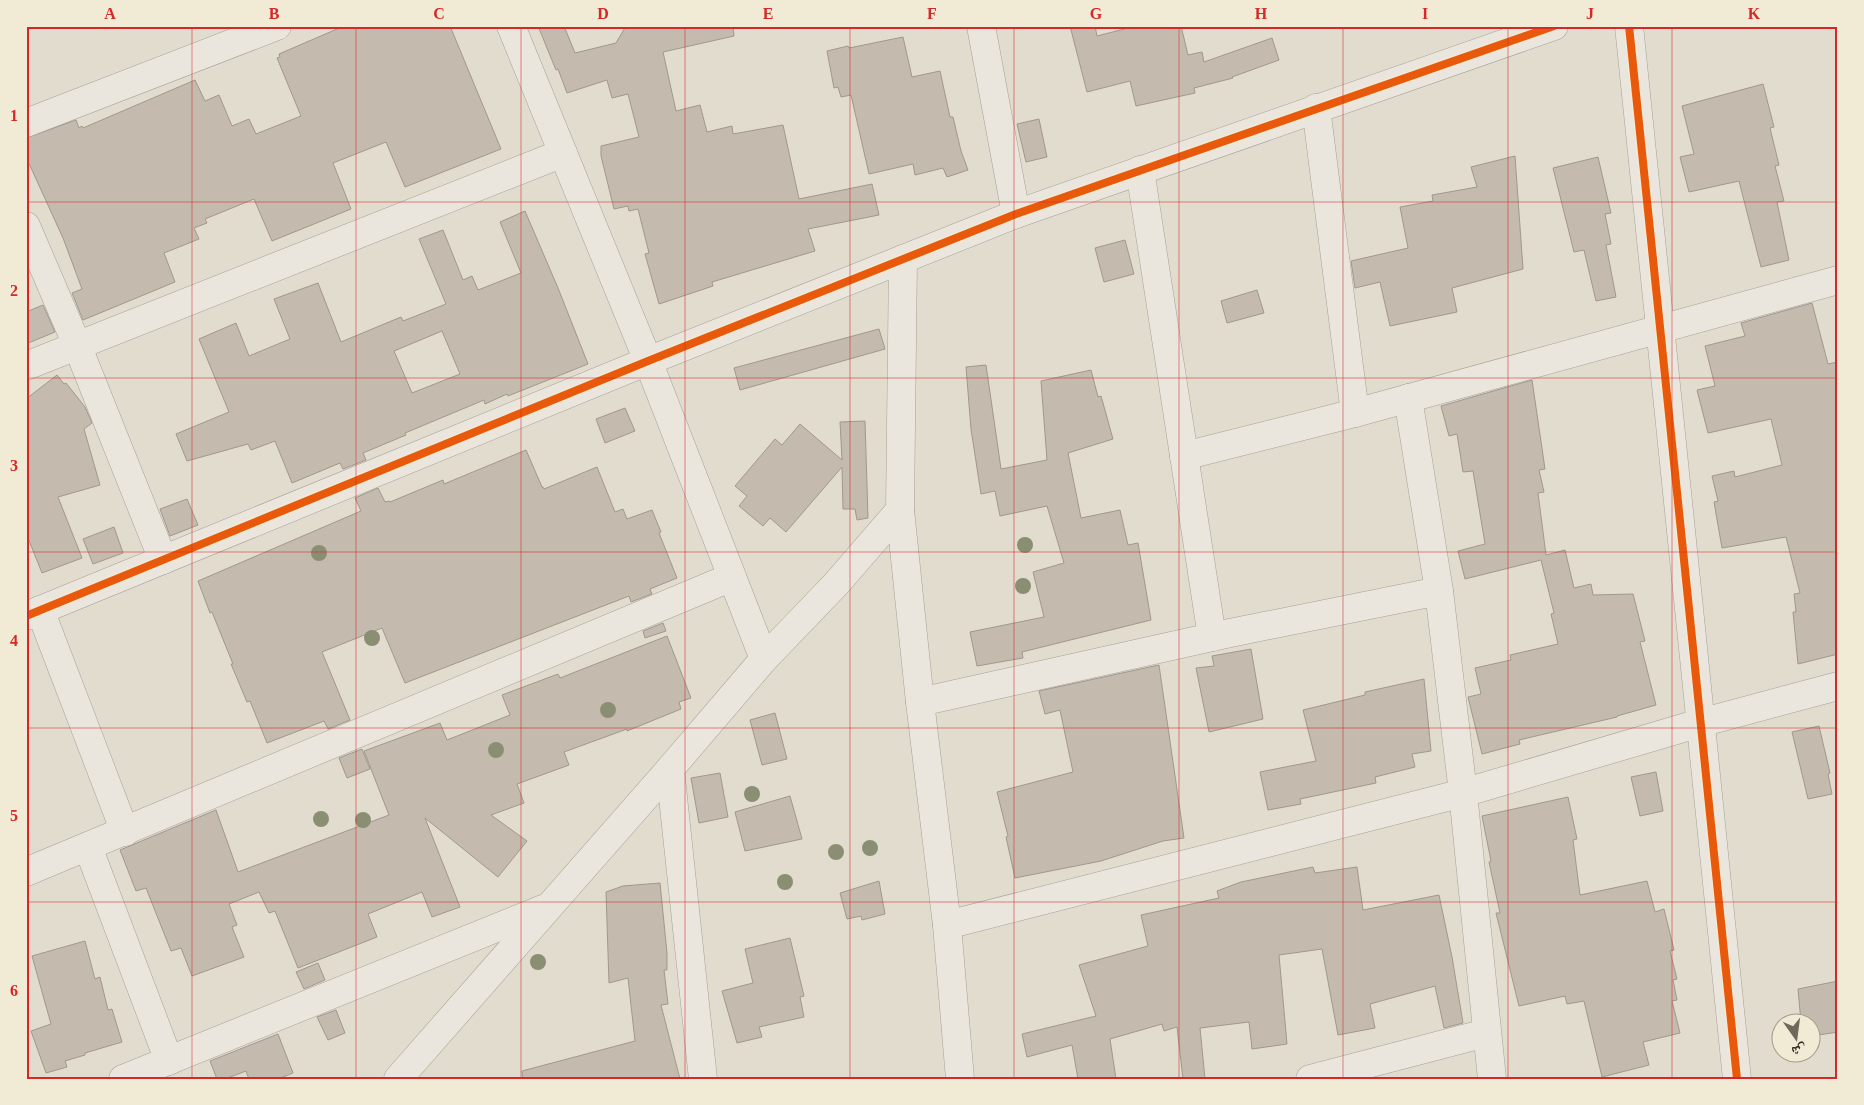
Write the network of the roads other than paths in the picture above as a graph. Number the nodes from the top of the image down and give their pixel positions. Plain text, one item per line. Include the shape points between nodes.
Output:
1 (277, 26) edge
2 (511, 26) edge
3 (981, 26) edge
4 (1554, 26) edge
5 (1629, 26) edge
6 (235, 34) edge
7 (1509, 34) edge
8 (1316, 108) junction
9 (26, 123) edge
10 (563, 153) junction
11 (1140, 170) junction
12 (1016, 214) junction
13 (26, 226) edge
14 (902, 259) junction
15 (1838, 280) edge
16 (1662, 328) junction
17 (77, 345) junction
18 (648, 361) junction
19 (26, 366) edge
20 (1408, 398) junction
21 (1355, 413) junction
22 (1184, 456) junction
23 (900, 510) junction
24 (163, 560) junction
25 (732, 577) junction
26 (1439, 591) junction
27 (33, 613) edge
28 (1212, 637) junction
29 (764, 659) junction
30 (1838, 686) edge
31 (920, 702) junction
32 (1700, 723) junction
33 (670, 770) junction
34 (1463, 793) junction
35 (126, 832) junction
36 (88, 847) junction
37 (26, 872) edge
38 (549, 907) junction
39 (946, 925) junction
40 (1486, 1033) junction
41 (169, 1061) junction
42 (123, 1079) edge
43 (398, 1079) edge
44 (703, 1079) edge
45 (960, 1079) edge
46 (1310, 1079) edge
47 (1492, 1079) edge
48 (1737, 1079) edge

1 - 6 street
2 - 10 street
3 - 12 street
4 - 7 street
5 - 16 street
6 - 9 street
7 - 8 street
8 - 11 street
8 - 21 street
10 - 17 street
10 - 18 street
11 - 12 street
11 - 22 street
12 - 14 street
13 - 17 street
14 - 18 street
14 - 23 street
15 - 16 street
16 - 20 street
16 - 32 street
17 - 19 street
17 - 24 street
18 - 24 street
18 - 25 street
20 - 21 street
20 - 26 street
21 - 22 street
22 - 28 street
23 - 29 street via 837,583
23 - 31 street
24 - 27 street
25 - 29 street
25 - 35 street
26 - 28 street
26 - 34 street
27 - 35 street
28 - 31 street
29 - 33 street
30 - 32 street
31 - 39 street
32 - 34 street
32 - 48 street
33 - 38 street
33 - 44 street
34 - 39 street
34 - 40 street
35 - 36 street
36 - 37 street
36 - 41 street
38 - 41 street
38 - 43 street
39 - 45 street
40 - 46 street
40 - 47 street
41 - 42 street

